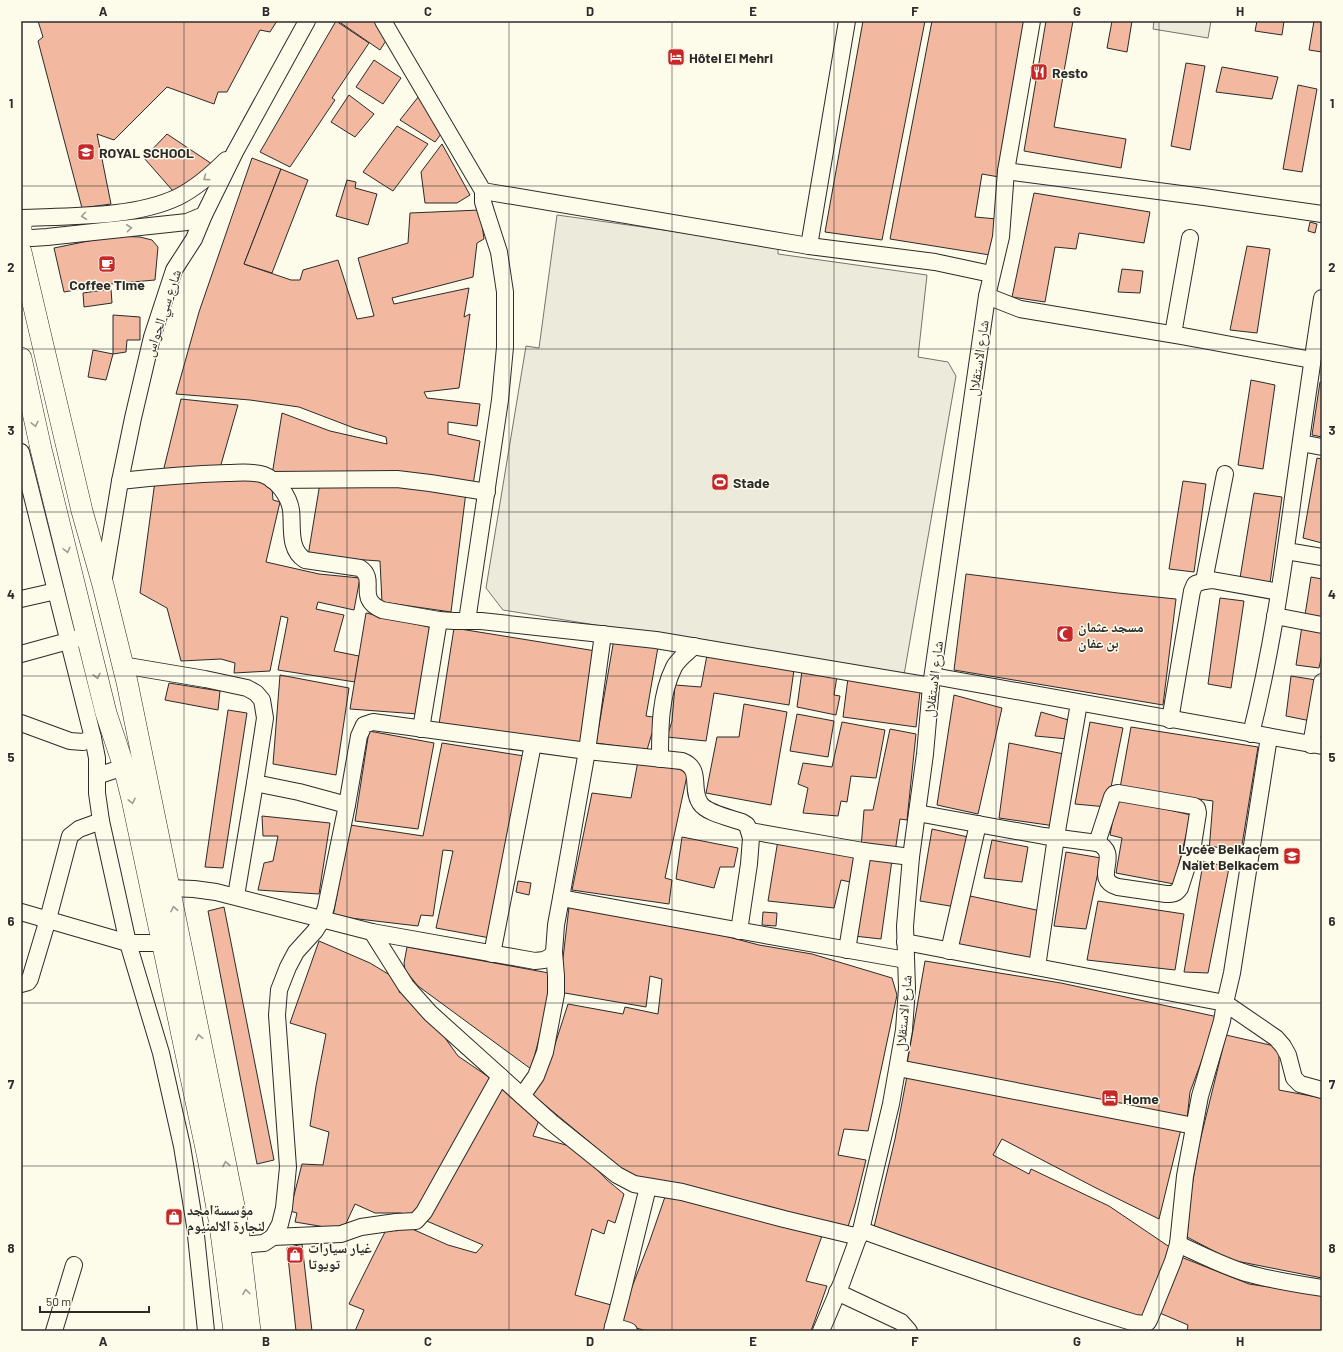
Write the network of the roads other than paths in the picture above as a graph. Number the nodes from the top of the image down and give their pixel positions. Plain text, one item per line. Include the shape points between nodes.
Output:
1 (307, 21) edge
2 (383, 21) edge
3 (847, 21) edge
4 (1032, 21) edge
5 (235, 152) junction
6 (1006, 171) junction
7 (483, 191) junction
8 (1322, 214) edge
9 (204, 215) junction
10 (21, 218) edge
11 (21, 224) edge
12 (21, 233) edge
13 (21, 237) edge
14 (1190, 238) dead end
15 (809, 246) junction
16 (21, 252) edge
17 (991, 274) junction
18 (987, 296) junction
19 (1322, 298) edge
20 (1173, 334) junction
21 (21, 358) edge
22 (1315, 366) edge
23 (24, 391) edge
24 (1301, 443) junction
25 (1322, 447) edge
26 (21, 452) edge
27 (1225, 474) dead end
28 (272, 480) junction
29 (120, 481) junction
30 (487, 492) junction
31 (1286, 552) junction
32 (1322, 557) edge
33 (1204, 581) junction
34 (103, 585) junction
35 (56, 591) junction
36 (1279, 592) junction
37 (21, 599) edge
38 (1275, 616) junction
39 (439, 620) junction
40 (467, 621) junction
41 (1322, 625) edge
42 (603, 634) junction
43 (78, 638) junction
44 (694, 646) junction
45 (21, 654) edge
46 (122, 665) junction
47 (932, 681) junction
48 (1322, 682) edge
49 (1079, 703) junction
50 (1170, 720) junction
51 (21, 723) edge
52 (421, 729) junction
53 (1251, 734) junction
54 (1269, 737) junction
55 (93, 738) junction
56 (533, 744) junction
57 (1316, 746) edge
58 (587, 751) junction
59 (660, 759) junction
60 (124, 767) junction
61 (97, 776) junction
62 (255, 783) junction
63 (347, 805) junction
64 (917, 813) junction
65 (101, 821) junction
66 (978, 824) junction
67 (750, 831) junction
68 (1056, 837) junction
69 (1097, 843) junction
70 (863, 851) junction
71 (1192, 852) junction
72 (911, 857) junction
73 (1249, 862) junction
74 (169, 888) junction
75 (236, 896) junction
76 (561, 898) junction
77 (21, 912) edge
78 (48, 919) junction
79 (322, 920) junction
80 (738, 931) junction
81 (372, 932) junction
82 (905, 942) junction
83 (128, 943) junction
84 (163, 944) junction
85 (846, 950) junction
86 (949, 951) junction
87 (554, 952) junction
88 (492, 954) junction
89 (906, 960) junction
90 (1037, 967) junction
91 (21, 984) edge
92 (1225, 1003) junction
93 (898, 1068) junction
94 (500, 1076) junction
95 (1322, 1090) edge
96 (522, 1096) junction
97 (1194, 1126) junction
98 (648, 1187) junction
99 (860, 1233) junction
100 (273, 1237) junction
101 (1178, 1244) junction
102 (240, 1245) junction
103 (74, 1265) dead end
104 (1322, 1288) edge
105 (837, 1292) junction
106 (612, 1329) edge
107 (54, 1331) edge
108 (206, 1331) edge
109 (234, 1331) edge
110 (250, 1331) edge
111 (629, 1331) edge
112 (822, 1331) edge
113 (909, 1331) edge

1 - 5 street, شارع سي الحواس
2 - 7 street
3 - 15 street
4 - 6 street, شارع الاستقلال
5 - 9 street, شارع سي الحواس
5 -> 10 street via 194,187 163,203 71,218
6 - 8 street
6 - 17 street, شارع الاستقلال via 1001,237
7 - 15 street
7 - 30 street via 483,202 499,252 506,321 500,400
13 -> 9 street via 47,237 187,222
9 - 29 street, شارع سي الحواس via 194,239 174,270 152,337
11 - 12 main road
14 - 20 street
15 - 17 street via 935,262
16 - 34 main road via 76,490
17 - 18 street, شارع الاستقلال
18 - 20 street via 1020,309
18 - 47 street, شارع الاستقلال
19 - 22 street
20 - 22 street
21 - 23 main road
22 - 24 street
23 -> 43 main road via 41,449
24 - 25 street
24 - 31 street
26 - 35 street
27 - 33 street
28 - 29 street via 264,475 248,472
28 - 30 street via 397,479
28 - 39 street via 285,494 290,505 292,539 299,556 305,560 360,568 365,571 368,576 370,602 382,610
29 - 34 street, شارع سي الحواس
30 - 40 street
31 - 32 street
31 - 36 street
33 - 36 street via 1212,580
33 - 50 street via 1196,584 1192,591
34 - 46 main road
35 - 37 street
35 - 43 street
36 - 38 street
38 - 41 street
38 - 53 street
39 - 40 street
39 - 52 street
40 - 42 street
42 - 44 street
42 - 58 street
43 - 45 street
43 - 55 street
43 -> 60 main road
44 - 47 street
44 - 59 street via 675,666 664,695
46 - 62 street via 206,679 247,688 256,693 262,700 265,718
46 - 74 main road
47 - 49 street
47 - 64 street, شارع الاستقلال
48 - 57 street
49 - 50 street
49 - 68 street
50 - 53 street
51 - 55 street via 70,741 83,742
52 - 56 street
52 - 63 street via 373,722 364,725 359,736
53 - 54 street
54 - 57 street
54 - 73 street
55 - 61 street
56 - 58 street
56 - 88 street
58 - 59 street
58 - 76 street
59 - 67 street via 689,764 694,770 696,793 700,804 742,822
60 - 61 street
60 -> 84 main road
61 - 65 street
62 - 63 street
62 - 75 street
63 - 79 street
64 - 66 street
64 - 72 street, شارع الاستقلال
65 - 78 street via 79,829 70,836
65 - 83 street
66 - 68 street
66 - 86 street
67 - 70 street
67 - 80 street via 749,864
68 - 69 street
68 - 90 street
69 - 71 street via 1104,846 1108,852 1106,880 1110,885 1166,894 1177,892 1180,888
69 - 71 street via 1112,797 1118,793 1197,808
70 - 72 street
70 - 85 street
71 - 73 street
72 - 82 street, شارع الاستقلال
73 - 92 street
74 - 75 street
102 -> 74 main road
75 - 79 street
76 - 80 street
76 - 87 street
77 - 78 street
78 - 83 street
78 - 91 street via 30,979
79 - 81 street
79 - 100 street via 296,952 279,990 277,1015 288,1167 284,1208
80 - 85 street
81 - 88 street
81 - 94 street via 399,976 419,1002
82 - 86 street
82 - 89 street, شارع الاستقلال
83 - 84 street
83 - 108 street via 161,1052 182,1146 195,1226
84 - 109 main road via 208,1158
85 - 89 street
86 - 90 street
87 - 88 street via 544,960 535,961
87 - 96 street via 556,994 545,1052 536,1076
89 - 93 street, شارع الاستقلال via 904,1030
90 - 92 street
92 - 95 street via 1276,1038 1288,1055 1294,1078 1300,1084
92 - 97 street
93 - 97 street
93 - 99 street, شارع الاستقلال
94 - 96 street
94 - 100 street via 424,1212 416,1221 367,1226 341,1234
96 - 98 street via 617,1175 634,1184
97 - 101 street via 1182,1196
98 - 99 street via 666,1188 777,1217
98 - 106 street
99 - 101 street via 1141,1324 1145,1324 1150,1318
99 - 105 street, شارع الاستقلال
100 - 102 street via 264,1243
101 - 104 street via 1245,1273
110 -> 102 main road
103 - 107 street
105 - 112 street, شارع الاستقلال
105 - 113 street via 901,1322
106 - 111 street

